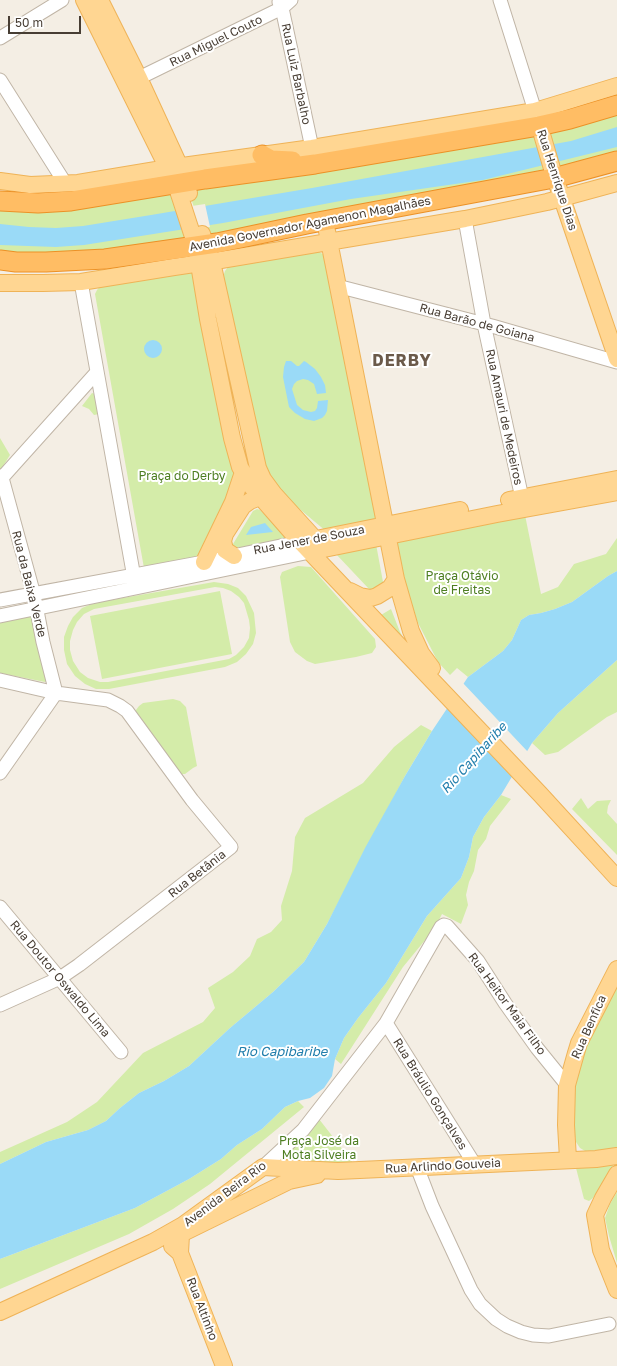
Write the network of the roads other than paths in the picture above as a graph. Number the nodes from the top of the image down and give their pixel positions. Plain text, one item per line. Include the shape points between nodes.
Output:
1 (62, 0) edge
2 (84, 0) edge
3 (100, 0) edge
4 (500, 0) edge
5 (284, 3) edge
6 (0, 38) edge
7 (139, 78) junction
8 (0, 80) edge
9 (617, 86) edge
10 (617, 105) edge
11 (539, 126) junction
12 (262, 155) joint
13 (314, 156) junction
14 (617, 161) edge
15 (554, 175) junction
16 (0, 181) edge
17 (65, 183) junction
18 (180, 183) junction
19 (617, 183) edge
20 (562, 198) junction
21 (0, 201) edge
22 (465, 219) junction
23 (325, 221) junction
24 (328, 242) junction
25 (201, 246) junction
26 (0, 260) edge
27 (0, 282) edge
28 (81, 282) junction
29 (337, 286) junction
30 (484, 324) junction
31 (617, 360) edge
32 (97, 372) junction
33 (243, 472) junction
34 (1, 478) edge
35 (617, 479) edge
36 (617, 492) edge
37 (260, 497) junction
38 (522, 498) junction
39 (387, 531) junction
40 (313, 545) junction
41 (234, 556) junction
42 (204, 562) junction
43 (396, 579) junction
44 (135, 582) junction
45 (347, 590) junction
46 (34, 594) junction
47 (0, 600) edge
48 (36, 608) junction
49 (0, 616) edge
50 (428, 669) junction
51 (0, 680) edge
52 (56, 693) junction
53 (0, 773) edge
54 (544, 791) junction
55 (617, 865) edge
56 (617, 878) edge
57 (0, 907) edge
58 (444, 925) joint
59 (617, 969) edge
60 (60, 978) junction
61 (0, 1005) edge
62 (386, 1023) junction
63 (121, 1052) dead end
64 (567, 1085) junction
65 (567, 1140) junction
66 (617, 1156) edge
67 (568, 1159) junction
68 (549, 1160) junction
69 (475, 1165) junction
70 (263, 1166) junction
71 (417, 1167) junction
72 (338, 1171) junction
73 (617, 1174) edge
74 (153, 1242) junction
75 (180, 1253) junction
76 (617, 1290) edge
77 (0, 1312) edge
78 (609, 1324) dead end
79 (224, 1366) edge

1 - 6 street
2 - 18 main road
3 - 7 main road
4 - 11 street, Rua Henrique Dias
5 - 7 street, Rua Miguel Couto
5 - 13 street, Rua Luiz Barbalho
7 - 18 main road
8 - 17 street
9 - 11 main road
10 - 11 highway
11 - 13 highway
11 - 15 main road, Rua Henrique Dias
12 - 13 highway via 271,160 305,162
12 - 18 main road
13 - 18 highway
14 - 15 highway, Avenida Governador Agamenon Magalhães
15 - 20 main road, Rua Henrique Dias
15 - 23 highway, Avenida Governador Agamenon Magalhães
16 - 17 main road via 30,185
17 - 18 main road
18 - 21 highway via 71,201
18 - 25 main road
19 - 20 main road, Avenida Governador Agamenon Magalhães
20 - 22 main road, Avenida Governador Agamenon Magalhães
20 - 31 main road, Rua Henrique Dias
22 - 24 main road, Avenida Governador Agamenon Magalhães
22 - 30 street, Rua Amauri de Medeiros
23 - 24 main road
23 - 25 highway, Avenida Governador Agamenon Magalhães
24 - 25 main road, Avenida Governador Agamenon Magalhães
24 - 29 main road
25 - 26 highway, Avenida Governador Agamenon Magalhães via 105,259 46,262
25 - 28 main road, Avenida Governador Agamenon Magalhães
25 - 33 main road via 209,325 232,438
25 - 40 main road via 258,468 274,494
27 - 28 main road, Avenida Governador Agamenon Magalhães
28 - 32 street
29 - 30 street, Rua Barão de Goiana
29 - 39 main road
30 - 31 street, Rua Barão de Goiana
30 - 38 street, Rua Amauri de Medeiros
32 - 34 street
32 - 44 street
33 - 37 main road
33 - 42 main road
34 - 46 street, Rua da Baixa Verde
35 - 38 main road, Rua Jener de Souza
36 - 39 main road, Rua Jener de Souza
37 - 40 main road
37 - 41 main road via 243,506 225,534 225,550
38 - 39 main road, Rua Jener de Souza
39 - 40 main road, Rua Jener de Souza
39 - 43 main road
40 - 41 street, Rua Jener de Souza
40 - 44 street, Rua Jener de Souza
40 - 45 main road
41 - 42 street, Rua Jener de Souza
42 - 44 street, Rua Jener de Souza
43 - 45 main road via 390,588 371,598
43 - 50 main road via 410,631
44 - 46 street, Rua Jener de Souza
44 - 48 street, Rua Jener de Souza
45 - 50 main road
46 - 47 street, Rua Jener de Souza
46 - 48 street, Rua da Baixa Verde
48 - 49 street, Rua Jener de Souza
48 - 52 street, Rua da Baixa Verde
50 - 54 main road
51 - 52 street
52 - 53 street
52 - 60 street, Rua Betânia via 108,700 126,711 192,800 231,847
54 - 55 main road
54 - 56 main road
57 - 60 street, Rua Doutor Oswaldo Lima
58 - 62 street, Avenida Beira Rio
58 - 64 street, Rua Heitor Maia Filho via 478,961 537,1048
59 - 64 main road, Rua Benfica via 579,1043
60 - 61 street, Rua Betânia
60 - 63 street, Rua Doutor Oswaldo Lima
62 - 69 street, Rua Bráulio Gonçalves
62 - 70 street, Avenida Beira Rio via 303,1130
64 - 65 main road, Rua Benfica
65 - 67 main road, Rua Benfica
65 - 68 main road via 557,1156
66 - 67 main road
67 - 68 main road, Rua Arlindo Gouveia
68 - 69 main road, Rua Arlindo Gouveia
69 - 71 main road, Rua Arlindo Gouveia
70 - 72 main road, Rua Arlindo Gouveia
70 - 74 main road, Avenida Beira Rio via 183,1225
71 - 72 main road, Rua Arlindo Gouveia
71 - 78 street via 471,1290 480,1304 496,1319 521,1332 549,1336
72 - 75 main road, Rua Arlindo Gouveia via 289,1182 185,1232 182,1235
73 - 76 main road via 595,1216 601,1250
74 - 75 main road via 169,1244 176,1247
74 - 77 main road, Avenida Beira Rio
75 - 79 main road, Rua Altinho

